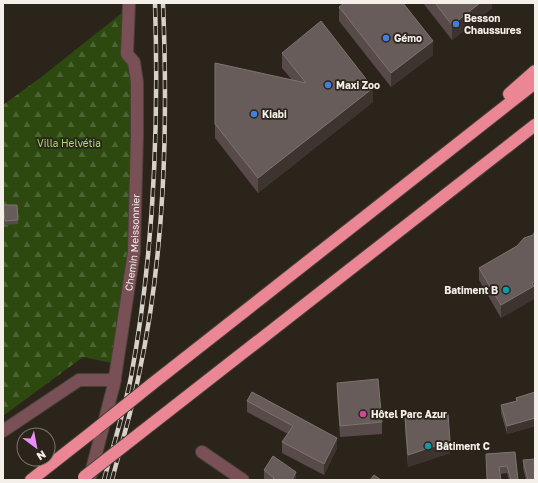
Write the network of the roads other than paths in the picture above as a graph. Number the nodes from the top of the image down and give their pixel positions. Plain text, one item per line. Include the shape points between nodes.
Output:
1 (129, 3) edge
2 (535, 71) edge
3 (535, 83) edge
4 (534, 126) edge
5 (402, 188) junction
6 (115, 380) junction
7 (3, 430) edge
8 (202, 452) dead end
9 (84, 479) edge
10 (31, 480) edge
11 (243, 480) edge

1 - 6 street, Chemin Meissonnier via 127,54 134,62 137,82 134,244
2 - 5 highway
3 - 5 highway
4 - 9 highway, bridge
5 - 10 highway, bridge
6 - 7 street via 79,380
6 - 9 street, Chemin Meissonnier
8 - 11 street

